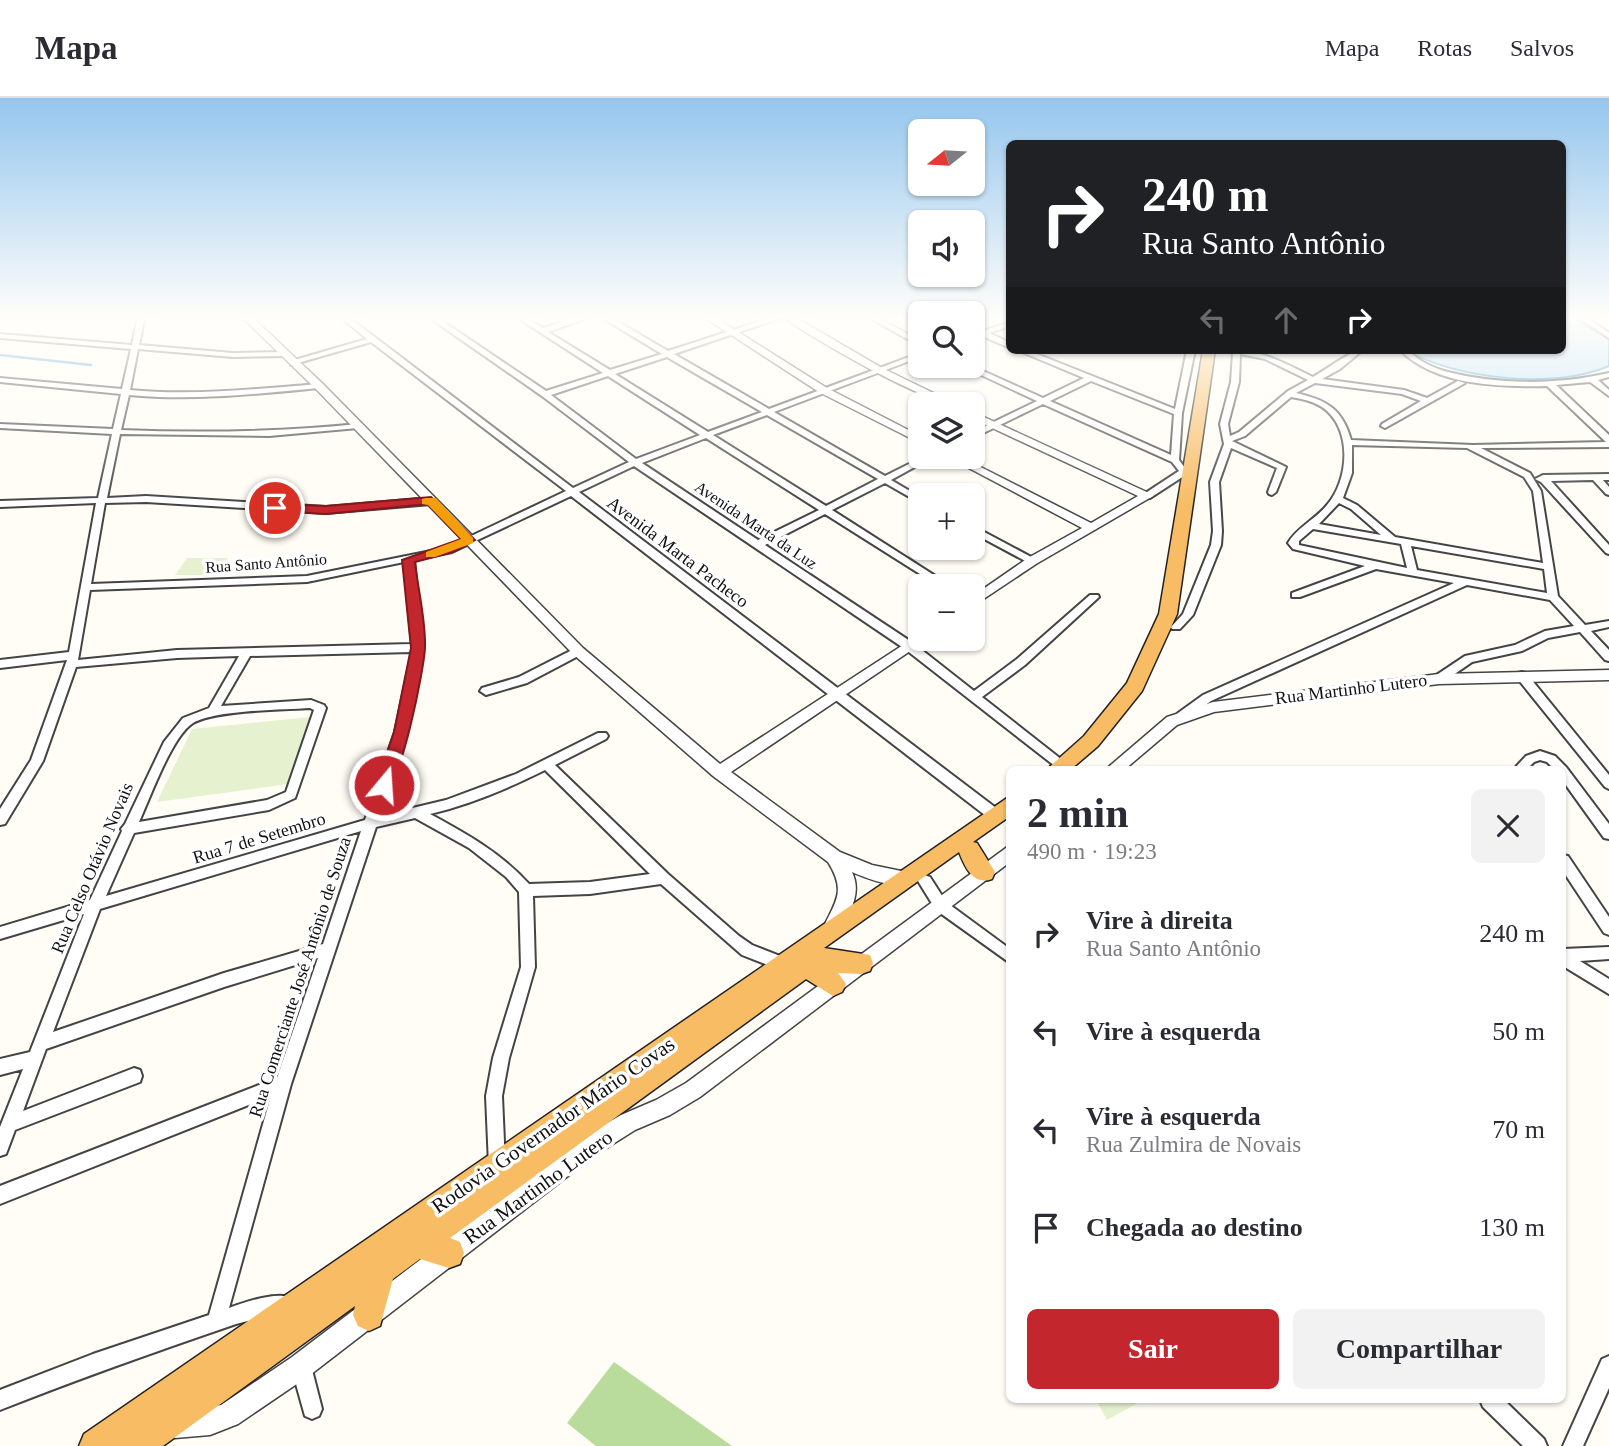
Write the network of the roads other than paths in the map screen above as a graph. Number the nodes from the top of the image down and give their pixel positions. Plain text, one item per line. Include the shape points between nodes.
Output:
1 (128, 379) edge
2 (312, 379) edge
3 (424, 379) edge
4 (523, 379) edge
5 (590, 379) edge
6 (617, 379) edge
7 (710, 379) edge
8 (805, 379) edge
9 (854, 379) edge
10 (898, 379) edge
11 (996, 379) edge
12 (1088, 379) edge
13 (1092, 379) edge
14 (1185, 379) edge
15 (1206, 379) edge
16 (1208, 379) edge
17 (1235, 379) edge
18 (1469, 379) edge
19 (1596, 379) edge
20 (0, 380) edge
21 (1312, 380) joint
22 (1593, 380) junction
23 (1461, 383) dead end
24 (1550, 384) junction
25 (319, 386) junction
26 (823, 390) junction
27 (926, 392) edge
28 (124, 394) junction
29 (545, 394) junction
30 (1290, 394) junction
31 (1609, 394) edge
32 (1044, 400) junction
33 (1427, 401) junction
34 (766, 412) junction
35 (1178, 414) junction
36 (985, 420) edge
37 (995, 425) junction
38 (0, 426) edge
39 (358, 426) junction
40 (1385, 426) dead end
41 (985, 430) edge
42 (116, 432) junction
43 (908, 434) edge
44 (704, 435) junction
45 (1228, 442) junction
46 (1347, 442) junction
47 (1609, 442) edge
48 (1469, 446) junction
49 (1175, 460) junction
50 (635, 462) junction
51 (908, 468) edge
52 (976, 469) edge
53 (1188, 472) junction
54 (1609, 477) edge
55 (1543, 478) junction
56 (1596, 478) junction
57 (1531, 479) junction
58 (884, 481) junction
59 (569, 491) junction
60 (1272, 492) dead end
61 (1609, 492) edge
62 (908, 494) edge
63 (1147, 496) junction
64 (102, 499) junction
65 (1338, 499) junction
66 (431, 501) junction
67 (0, 504) edge
68 (826, 510) junction
69 (1311, 526) junction
70 (1092, 528) junction
71 (985, 536) edge
72 (469, 540) junction
73 (1392, 540) junction
74 (1405, 543) junction
75 (757, 545) junction
76 (1609, 551) edge
77 (408, 560) junction
78 (1032, 561) junction
79 (1377, 566) junction
80 (1548, 567) junction
81 (1413, 572) junction
82 (927, 574) edge
83 (1468, 581) junction
84 (87, 587) junction
85 (985, 594) edge
86 (1296, 595) dead end
87 (1094, 597) dead end
88 (1553, 597) junction
89 (1609, 624) edge
90 (1176, 627) junction
91 (1583, 629) junction
92 (908, 638) edge
93 (908, 647) edge
94 (418, 648) junction
95 (578, 651) junction
96 (925, 651) edge
97 (246, 653) junction
98 (1609, 657) edge
99 (73, 659) junction
100 (0, 664) edge
101 (1609, 675) edge
102 (1522, 676) junction
103 (1439, 678) junction
104 (486, 691) dead end
105 (836, 693) junction
106 (975, 696) junction
107 (213, 711) junction
108 (1182, 716) junction
109 (602, 736) dead end
110 (546, 764) junction
111 (1061, 766) edge
112 (1068, 766) edge
113 (1069, 766) edge
114 (1118, 766) edge
115 (1522, 766) edge
116 (1557, 766) edge
117 (719, 772) junction
118 (1566, 776) edge
119 (1609, 784) edge
120 (1005, 813) edge
121 (419, 814) junction
122 (0, 820) edge
123 (371, 823) junction
124 (127, 829) junction
125 (1609, 834) edge
126 (969, 850) junction
127 (1006, 855) edge
128 (834, 857) junction
129 (1566, 864) edge
130 (984, 872) junction
131 (663, 878) junction
132 (915, 879) junction
133 (526, 890) junction
134 (94, 906) junction
135 (942, 906) junction
136 (1609, 929) edge
137 (831, 931) junction
138 (0, 933) edge
139 (326, 949) junction
140 (1609, 953) edge
141 (1006, 954) edge
142 (1566, 956) edge
143 (1566, 958) edge
144 (801, 963) junction
145 (861, 963) junction
146 (833, 984) junction
147 (1609, 987) edge
148 (37, 1051) junction
149 (0, 1067) edge
150 (134, 1076) dead end
151 (283, 1084) junction
152 (9, 1124) junction
153 (0, 1148) edge
154 (497, 1165) junction
155 (0, 1195) edge
156 (417, 1243) junction
157 (449, 1253) junction
158 (380, 1269) junction
159 (298, 1305) junction
160 (369, 1315) junction
161 (216, 1322) junction
162 (300, 1366) junction
163 (1609, 1366) edge
164 (0, 1400) edge
165 (1493, 1403) edge
166 (312, 1409) dead end
167 (161, 1427) junction
168 (96, 1446) edge
169 (134, 1446) edge
170 (1536, 1446) edge
171 (1573, 1446) edge

1 - 28 street
2 - 25 street
3 - 59 street, Avenida Marta Pacheco
4 - 29 street, Avenida Marta da Luz
5 - 29 street
6 - 44 street
7 - 34 street
8 - 26 street
9 - 26 street
10 - 27 street
11 - 32 street
12 - 32 street
13 - 35 street
14 - 35 street
15 - 53 highway
16 - 90 highway via 1188,574
17 - 45 street via 1222,411
18 - 24 street
19 - 22 street
20 - 28 street
21 - 30 street
21 - 33 street via 1404,392
22 - 24 street
22 - 31 street
23 - 33 street
24 - 47 street
25 - 28 street via 228,394
25 - 39 street
26 - 34 street
26 - 43 street
28 - 42 street
29 - 50 street, Avenida Marta da Luz
30 - 45 street
30 - 46 street via 1328,407 1343,427
32 - 37 street
32 - 49 street
33 - 40 street
34 - 44 street
34 - 58 street
35 - 49 street
36 - 37 street
37 - 41 street
37 - 63 street
38 - 42 street
39 - 42 street via 271,434
39 - 66 street
42 - 64 street
44 - 50 street
44 - 68 street
45 - 60 street via 1282,467
45 - 90 street via 1216,466 1214,486 1219,536 1188,615
46 - 48 street
46 - 65 street via 1350,468
47 - 48 street
48 - 57 street
49 - 53 street
50 - 59 street, Rua Santo Antônio
50 - 75 street, Avenida Marta da Luz
51 - 58 street
52 - 70 street
53 - 63 street
53 - 112 highway via 1168,614 1128,696
54 - 56 street
55 - 56 street
55 - 57 street
55 - 76 street
56 - 61 street
57 - 80 street
58 - 62 street
58 - 68 street
59 - 72 street, Rua Santo Antônio
59 - 105 street, Avenida Marta Pacheco
63 - 70 street
64 - 66 street via 326,510
64 - 67 street
64 - 84 street
65 - 69 street
65 - 73 street
66 - 72 street
68 - 75 street
68 - 82 street
69 - 73 street
69 - 79 street via 1293,543 1302,550
70 - 78 street
71 - 78 street
72 - 77 street, Rua Santo Antônio
72 - 95 street
73 - 74 street
74 - 80 street
74 - 81 street
75 - 92 street, Avenida Marta da Luz
77 - 84 street, Rua Santo Antônio via 307,579
77 - 94 street, Rua Comerciante José Antônio de Souza
78 - 85 street
79 - 81 street
79 - 86 street
80 - 88 street
81 - 83 street
83 - 88 street
83 - 108 street via 1207,698
84 - 99 street
87 - 106 street
88 - 91 street
89 - 91 street
90 - 113 highway via 1163,660 1120,729
91 - 98 street
91 - 103 street via 1545,635 1518,648 1469,659
93 - 105 street
94 - 97 street
94 - 123 street, Rua Comerciante José Antônio de Souza via 401,732
95 - 104 street via 523,681
95 - 117 street
96 - 106 street, Avenida Marta da Luz
97 - 99 street
97 - 107 street
99 - 100 street
99 - 122 street via 37,761
101 - 102 street, Rua Martinho Lutero
102 - 103 street, Rua Martinho Lutero
102 - 119 street
103 - 108 street, Rua Martinho Lutero via 1262,700
105 - 117 street
105 - 120 street, Avenida Marta Pacheco
106 - 111 street, Avenida Marta da Luz
107 - 124 street, Rua Celso Otávio Novais via 194,716 178,730
107 - 124 street via 311,704 320,708 296,786 286,800
108 - 114 street, Rua Martinho Lutero
109 - 110 street, Rua 7 de Setembro
110 - 121 street, Rua 7 de Setembro via 493,789
110 - 131 street
115 - 116 street via 1539,754
117 - 128 street
118 - 125 street
120 - 126 highway, Rodovia Governador Mário Covas
120 - 132 highway, Rodovia Governador Mário Covas
121 - 123 street, Rua 7 de Setembro
121 - 133 street via 474,844
123 - 134 street, Rua 7 de Setembro
123 - 139 street, Rua Comerciante José Antônio de Souza
124 - 134 street, Rua Celso Otávio Novais
126 - 130 highway
126 - 132 highway, Rodovia Governador Mário Covas
127 - 130 street, Rua Martinho Lutero
128 - 132 street via 870,872
128 - 137 street via 850,891
129 - 136 street
130 - 135 street, Rua Martinho Lutero
131 - 133 street via 590,888
131 - 144 street via 747,950
132 - 135 street
132 - 137 highway, Rodovia Governador Mário Covas
132 - 144 highway, Rodovia Governador Mário Covas
133 - 154 street via 528,967 494,1097
134 - 138 street, Rua 7 de Setembro
134 - 148 street, Rua Celso Otávio Novais
135 - 141 street
135 - 145 street, Rua Martinho Lutero
137 - 144 highway, Rodovia Governador Mário Covas
139 - 148 street via 224,979
139 - 151 street, Rua Comerciante José Antônio de Souza
140 - 142 street
143 - 147 street
144 - 145 highway
144 - 146 highway
144 - 154 highway, Rodovia Governador Mário Covas
144 - 156 highway, Rodovia Governador Mário Covas
145 - 146 street, Rua Martinho Lutero
146 - 157 street, Rua Martinho Lutero via 677,1101 628,1122 586,1148
148 - 149 street
148 - 152 street, Rua Celso Otávio Novais
150 - 152 street
151 - 155 street
151 - 161 street, Rua Comerciante José Antônio de Souza
152 - 153 street, Rua Celso Otávio Novais
154 - 159 highway, Rodovia Governador Mário Covas
156 - 157 highway
156 - 158 highway, Rodovia Governador Mário Covas
157 - 160 street, Rua Martinho Lutero
158 - 160 highway
158 - 167 highway, Rodovia Governador Mário Covas
159 - 161 street via 270,1305
159 - 168 highway, Rodovia Governador Mário Covas
160 - 162 street, Rua Martinho Lutero
161 - 164 street
162 - 166 street
162 - 167 street, Rua Martinho Lutero via 229,1415 210,1422
163 - 171 street
165 - 170 street
167 - 169 highway, Rodovia Governador Mário Covas

